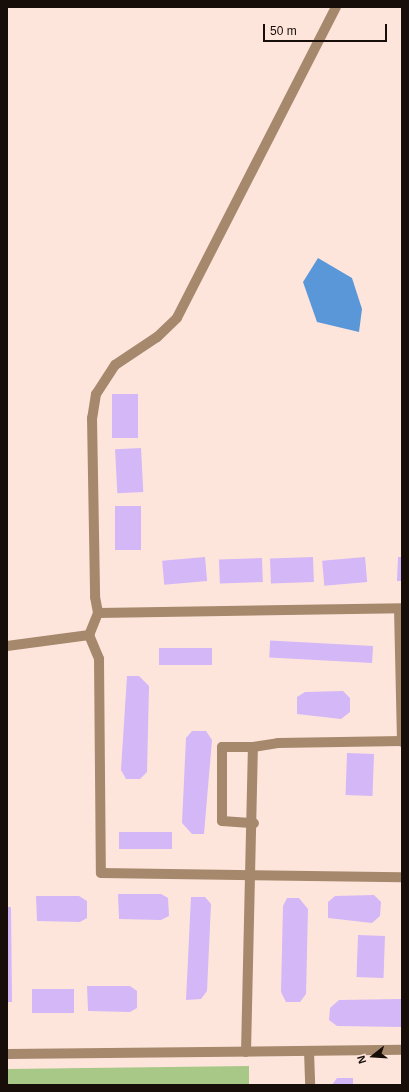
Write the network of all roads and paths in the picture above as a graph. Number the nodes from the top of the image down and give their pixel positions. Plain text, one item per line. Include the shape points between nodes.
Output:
1 (336, 7) edge
2 (401, 608) edge
3 (98, 613) junction
4 (89, 635) junction
5 (7, 646) edge
6 (402, 741) edge
7 (253, 747) junction
8 (254, 823) junction
9 (249, 875) junction
10 (402, 877) edge
11 (402, 1050) edge
12 (309, 1051) junction
13 (246, 1052) junction
14 (7, 1054) edge
15 (310, 1085) edge

1 - 3 street via 177,318 158,337 115,365 96,394 92,418 95,597
2 - 3 street
2 - 6 street
3 - 4 street
4 - 5 street
4 - 9 street via 99,659 101,873
6 - 7 street via 278,743
7 - 8 street
7 - 8 street via 222,747 222,821
8 - 9 street
9 - 10 street
9 - 13 street
11 - 12 street
12 - 13 street
12 - 15 street
13 - 14 street

